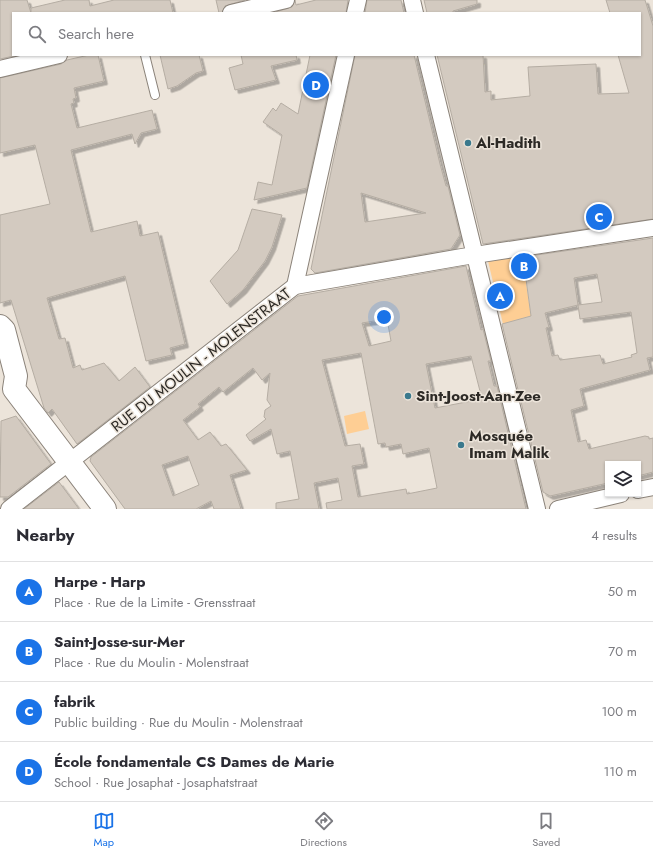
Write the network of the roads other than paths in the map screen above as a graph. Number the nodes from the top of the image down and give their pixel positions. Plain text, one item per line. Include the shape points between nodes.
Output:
1 (286, 0) edge
2 (358, 0) edge
3 (412, 0) edge
4 (235, 12) edge
5 (355, 12) edge
6 (415, 12) edge
7 (55, 56) edge
8 (145, 56) edge
9 (346, 56) edge
10 (426, 56) edge
11 (0, 69) edge
12 (155, 95) dead end
13 (653, 228) edge
14 (476, 255) junction
15 (295, 286) junction
16 (0, 326) edge
17 (7, 393) edge
18 (71, 462) junction
19 (653, 487) edge
20 (641, 489) edge
21 (609, 497) edge
22 (9, 509) edge
23 (105, 509) edge
24 (537, 509) edge
25 (558, 509) edge

1 - 4 street
2 - 5 street
3 - 6 street
7 - 11 street
8 - 12 lane
9 - 15 street
10 - 14 street
13 - 14 street, RUE DU MOULIN - MOLENSTRAAT
14 - 15 street, RUE DU MOULIN - MOLENSTRAAT
14 - 24 street
15 - 18 street, RUE DU MOULIN - MOLENSTRAAT
16 - 17 street via 4,330 16,376
17 - 18 street
18 - 22 street, RUE DU MOULIN - MOLENSTRAAT
18 - 23 street
19 - 20 street
21 - 25 street

